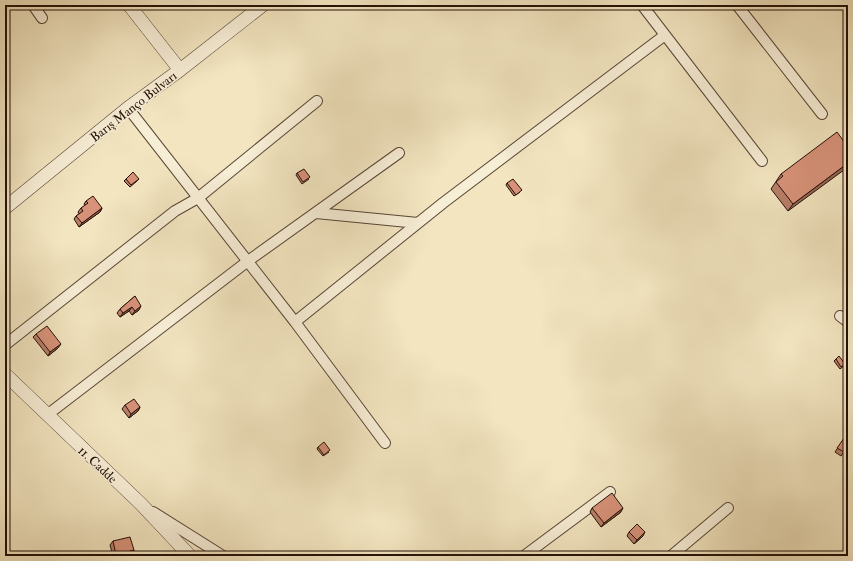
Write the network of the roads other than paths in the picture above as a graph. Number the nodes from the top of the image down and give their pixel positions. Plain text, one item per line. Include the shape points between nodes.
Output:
1 (33, 5) edge
2 (263, 5) edge
3 (642, 5) edge
4 (737, 5) edge
5 (133, 6) edge
6 (42, 18) dead end
7 (665, 35) junction
8 (180, 70) junction
9 (317, 101) dead end
10 (128, 108) junction
11 (822, 114) dead end
12 (399, 153) dead end
13 (762, 161) dead end
14 (198, 198) junction
15 (5, 208) edge
16 (316, 213) junction
17 (418, 223) junction
18 (248, 261) junction
19 (296, 322) junction
20 (5, 345) edge
21 (5, 374) edge
22 (47, 415) junction
23 (385, 443) dead end
24 (610, 492) edge
25 (141, 504) junction
26 (728, 508) dead end
27 (190, 556) edge
28 (222, 556) edge
29 (524, 556) edge
30 (670, 556) edge

1 - 6 street
2 - 8 street, Barış Manço Bulvarı
3 - 7 street
4 - 11 street
5 - 8 street
7 - 13 street
7 - 17 street
8 - 10 street, Barış Manço Bulvarı
9 - 14 street
10 - 14 street
10 - 15 street, Barış Manço Bulvarı
12 - 16 street
14 - 18 street
14 - 20 street via 175,211
16 - 17 street
16 - 18 street
17 - 19 street
18 - 19 street
18 - 22 street
19 - 23 street
21 - 22 street, 11. Cadde
22 - 25 street, 11. Cadde
24 - 29 street
25 - 27 street, 11. Cadde
25 - 28 street
26 - 30 street

